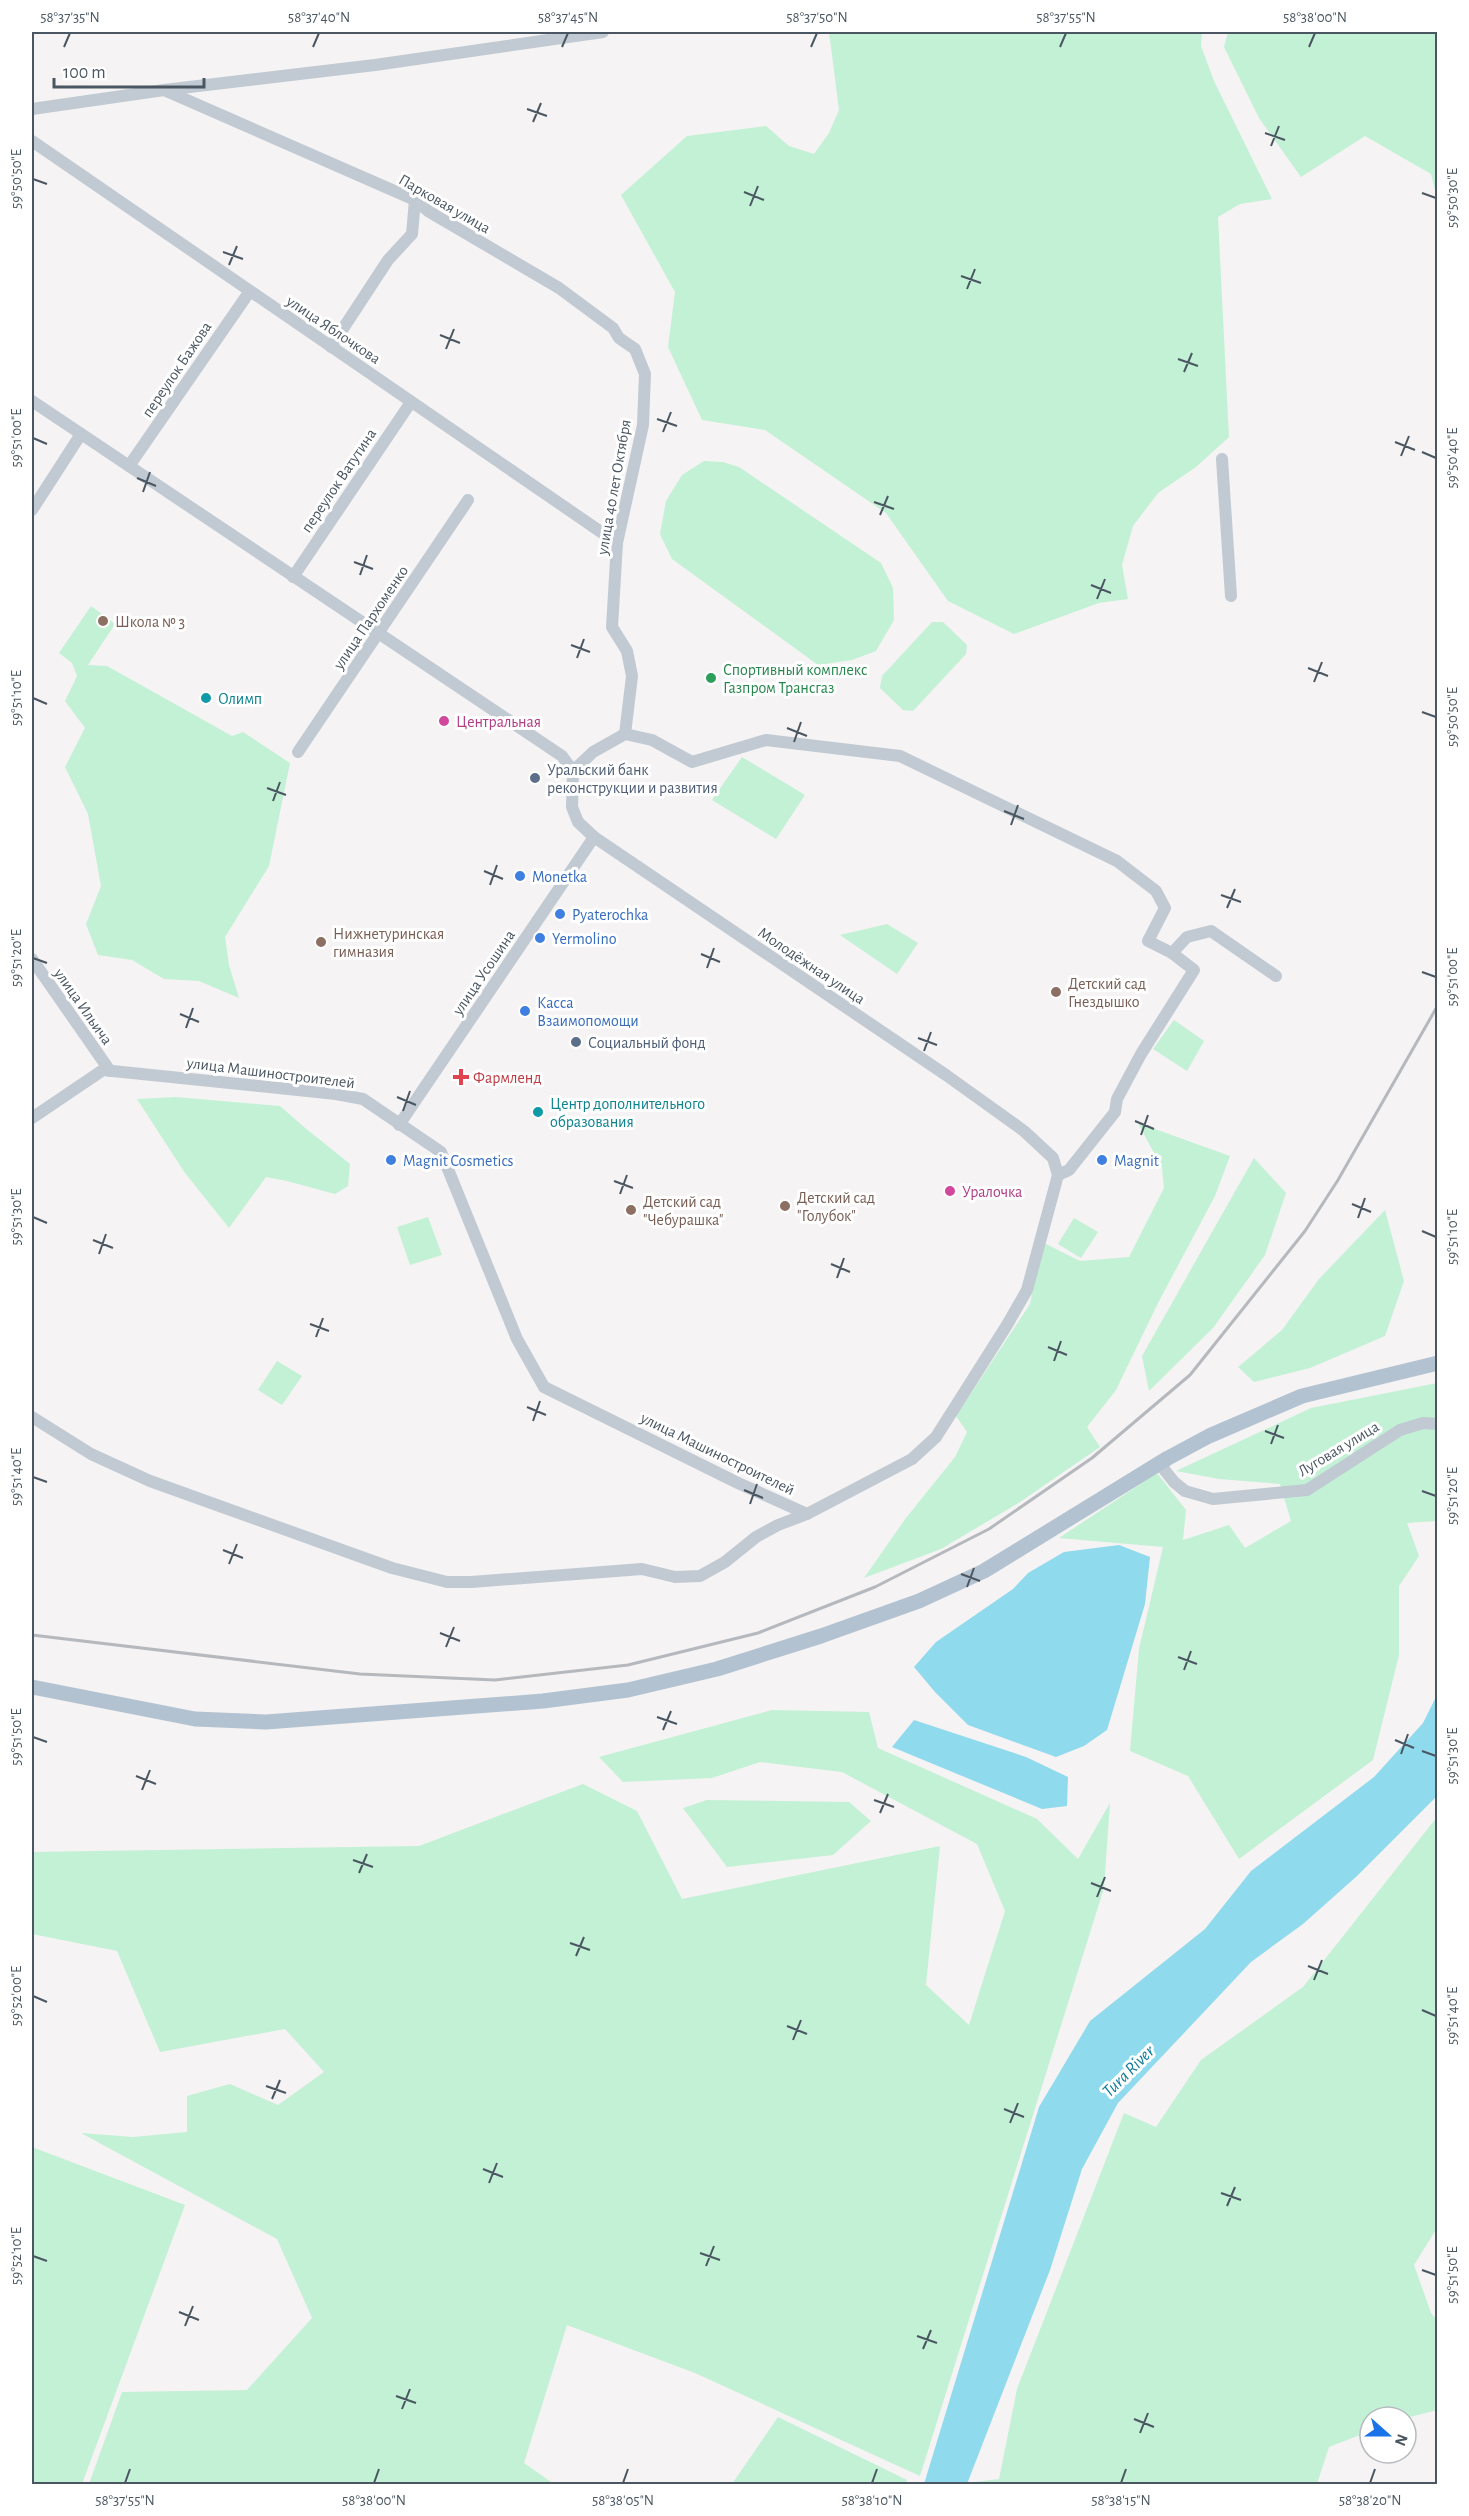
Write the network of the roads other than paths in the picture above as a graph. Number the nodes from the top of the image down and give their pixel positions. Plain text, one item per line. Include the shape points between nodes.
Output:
1 (603, 32) edge
2 (164, 90) junction
3 (32, 109) edge
4 (32, 141) edge
5 (415, 200) junction
6 (250, 291) junction
7 (331, 347) junction
8 (645, 374) joint
9 (32, 401) edge
10 (411, 402) junction
11 (81, 434) junction
12 (1222, 459) dead end
13 (129, 466) junction
14 (468, 500) dead end
15 (32, 510) edge
16 (617, 543) junction
17 (293, 576) junction
18 (1231, 596) dead end
19 (379, 634) junction
20 (625, 734) junction
21 (298, 752) dead end
22 (573, 771) junction
23 (594, 837) junction
24 (1172, 953) junction
25 (32, 959) edge
26 (1276, 976) dead end
27 (110, 1071) junction
28 (32, 1118) edge
29 (399, 1125) junction
30 (1058, 1175) junction
31 (1437, 1363) edge
32 (32, 1417) edge
33 (1437, 1424) edge
34 (1159, 1463) junction
35 (807, 1514) junction
36 (32, 1687) edge

1 - 2 street
2 - 3 street
2 - 5 street, Парковая улица
4 - 6 street, улица Яблочкова
5 - 7 street via 412,234 388,260
5 - 8 street, Парковая улица via 559,288 613,328 634,349
6 - 7 street, улица Яблочкова
6 - 13 street, переулок Бажова
7 - 10 street, улица Яблочкова
8 - 16 street, улица 40 лет Октября via 643,425
9 - 11 street
10 - 16 street, улица Яблочкова
10 - 17 street, переулок Ватутина
11 - 13 street
11 - 15 street
12 - 18 street
13 - 17 street
14 - 19 street, улица Пархоменко
16 - 20 street, улица 40 лет Октября via 612,627 627,651 632,676
17 - 19 street
19 - 21 street, улица Пархоменко
19 - 22 street via 562,756
20 - 22 street via 593,752
20 - 24 street via 652,740 692,762 766,740 900,756 1117,861 1156,891 1165,908 1148,941
22 - 23 street, Молодёжная улица via 572,807 578,822
23 - 29 street, улица Усошина
23 - 30 street, Молодёжная улица via 1014,1124 1053,1158
24 - 26 street via 1187,936 1211,932
24 - 30 street via 1194,970 1117,1098 1115,1112 1069,1170
25 - 27 street, улица Ильича
27 - 28 street via 103,1070
27 - 29 street, улица Машиностроителей via 363,1099
29 - 35 street, улица Машиностроителей via 441,1152 517,1339 544,1387
30 - 35 street, улица Машиностроителей via 1027,1290 936,1437 912,1459
31 - 34 main road via 1302,1396 1209,1436
32 - 35 street via 124,1472 303,1538 447,1582 642,1569 675,1577 700,1576 725,1563 756,1537
33 - 34 street, Луговая улица via 1423,1423 1400,1430 1306,1490 1214,1498 1185,1491
34 - 36 main road via 984,1571 919,1601 717,1670 628,1690 532,1702 266,1722 195,1719

